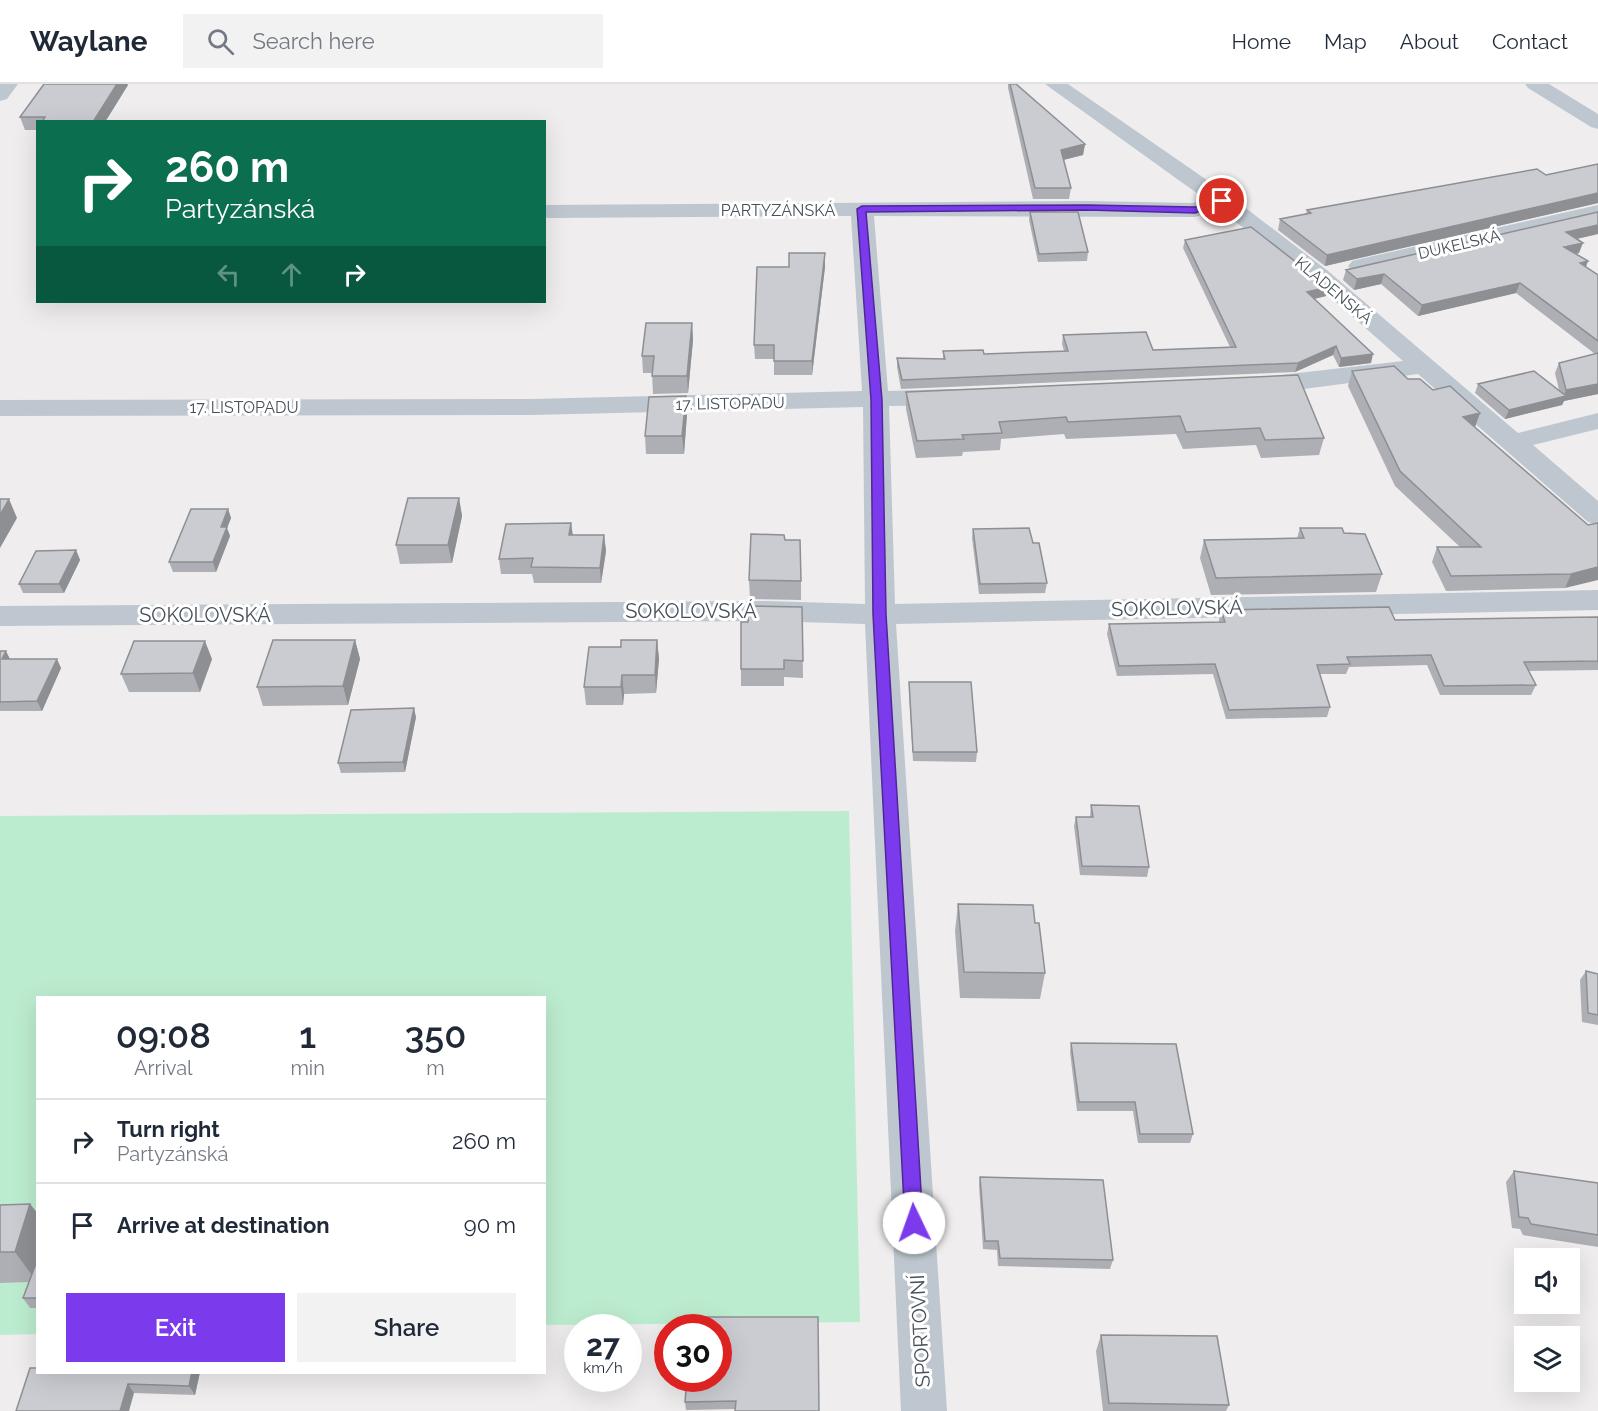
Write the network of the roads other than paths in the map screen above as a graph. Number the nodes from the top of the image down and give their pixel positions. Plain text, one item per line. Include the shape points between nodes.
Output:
1 (8, 84) edge
2 (1055, 84) edge
3 (1535, 84) edge
4 (0, 95) edge
5 (1598, 123) edge
6 (1222, 201) junction
7 (862, 209) junction
8 (549, 211) dead end
9 (1598, 212) edge
10 (1320, 276) junction
11 (1422, 366) junction
12 (1226, 385) edge
13 (981, 395) edge
14 (876, 400) junction
15 (0, 408) edge
16 (1598, 421) edge
17 (1514, 442) junction
18 (1598, 516) edge
19 (1598, 600) edge
20 (880, 614) junction
21 (0, 616) edge
22 (924, 1411) edge

1 - 4 street
2 - 6 street, KLADENSKÁ
3 - 5 street
6 - 7 street, PARTYZÁNSKÁ via 1195,210
6 - 10 street, KLADENSKÁ
7 - 8 street, PARTYZÁNSKÁ
7 - 14 street, SPORTOVNÍ
9 - 10 street, DUKELSKÁ
10 - 11 street, KLADENSKÁ
11 - 12 street via 1296,382
11 - 17 street, KLADENSKÁ
13 - 14 street, 17. LISTOPADU
14 - 15 street, 17. LISTOPADU via 519,407
14 - 20 street, SPORTOVNÍ
16 - 17 street
17 - 18 street, KLADENSKÁ
19 - 20 street, SOKOLOVSKÁ
20 - 21 street, SOKOLOVSKÁ via 755,611
20 - 22 street, SPORTOVNÍ

